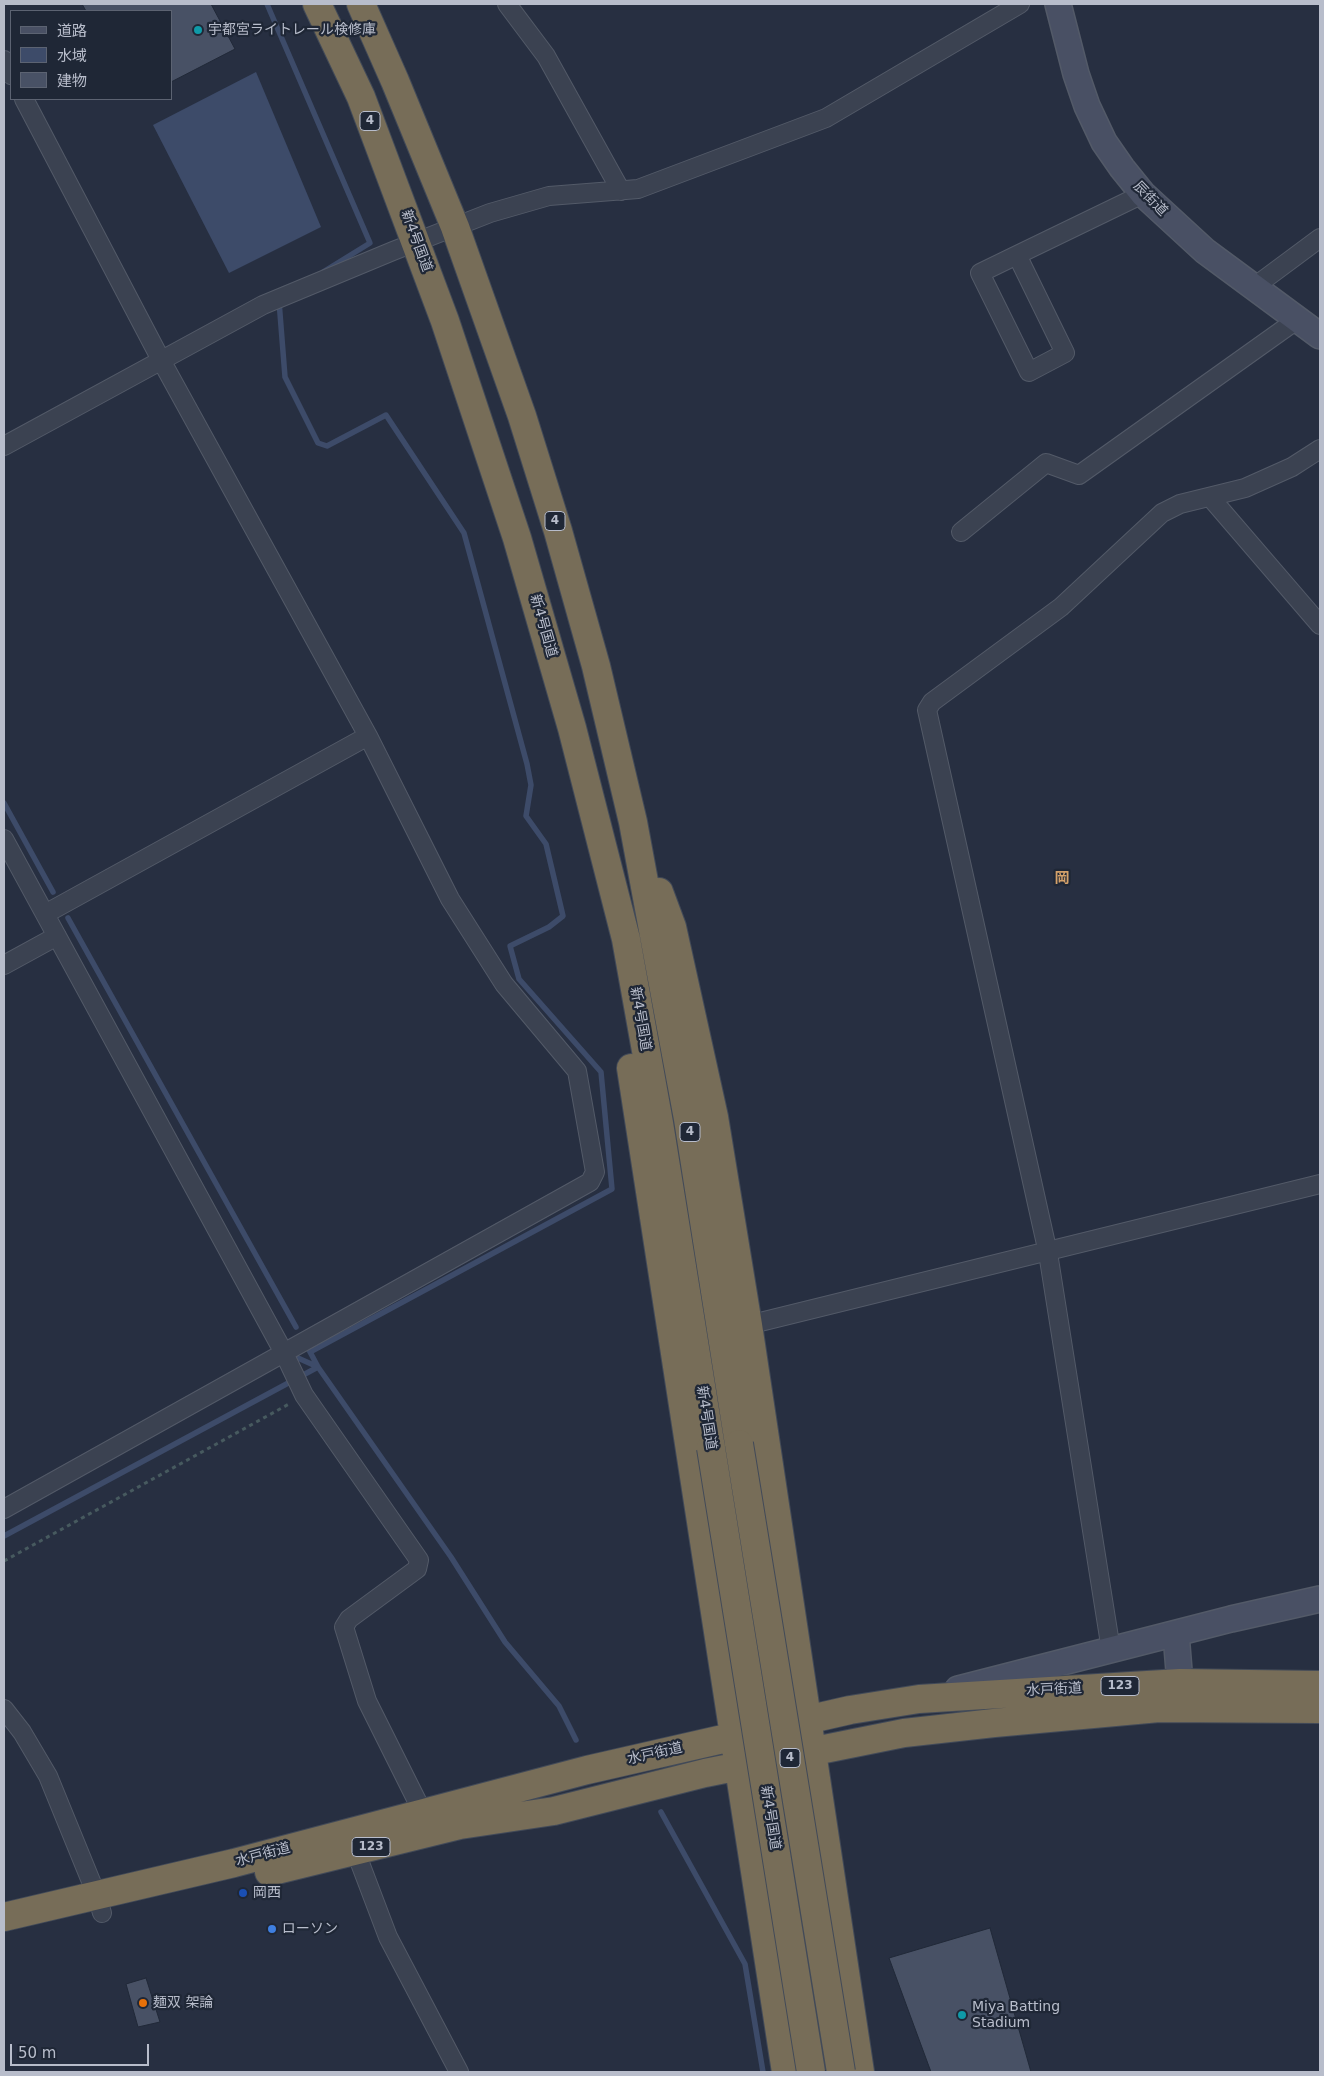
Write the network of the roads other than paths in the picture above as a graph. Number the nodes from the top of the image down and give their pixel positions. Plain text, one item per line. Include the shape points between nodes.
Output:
1 (317, 4) edge
2 (361, 4) edge
3 (507, 4) edge
4 (1020, 4) edge
5 (1058, 4) edge
6 (4, 60) edge
7 (10, 73) edge
8 (25, 100) edge
9 (621, 191) junction
10 (1143, 194) junction
11 (455, 226) junction
12 (1320, 238) edge
13 (416, 242) junction
14 (1017, 254) junction
15 (1254, 287) junction
16 (1298, 319) junction
17 (1320, 336) edge
18 (161, 360) junction
19 (4, 446) edge
20 (1320, 449) edge
21 (1210, 497) junction
22 (961, 532) dead end
23 (1320, 625) edge
24 (368, 736) junction
25 (633, 822) junction
26 (598, 832) junction
27 (4, 839) edge
28 (45, 914) junction
29 (56, 936) junction
30 (4, 965) edge
31 (1320, 1184) edge
32 (1048, 1253) junction
33 (748, 1325) junction
34 (284, 1353) junction
35 (4, 1509) edge
36 (1320, 1599) edge
37 (1176, 1634) junction
38 (1111, 1650) junction
39 (1180, 1683) junction
40 (1320, 1685) edge
41 (919, 1699) junction
42 (1159, 1708) junction
43 (4, 1709) edge
44 (1320, 1709) edge
45 (806, 1720) junction
46 (734, 1736) junction
47 (812, 1752) junction
48 (739, 1766) junction
49 (423, 1813) junction
50 (352, 1842) junction
51 (99, 1904) junction
52 (4, 1917) edge
53 (4, 1936) edge
54 (459, 2072) edge
55 (786, 2072) edge
56 (811, 2072) edge
57 (841, 2072) edge
58 (860, 2072) edge

1 - 13 highway, 新4号国道 / 4 via 361,98
2 - 11 highway, 新4号国道 / 4
3 - 9 street via 546,56
4 - 9 street via 826,118 638,189
5 - 10 street, 辰街道 via 1087,106 1104,142
6 - 7 street
8 - 18 street
9 - 11 street via 548,196
10 - 14 street
10 - 15 street, 辰街道 via 1206,251
11 - 13 street
11 - 25 highway, 新4号国道 / 4 via 522,416 558,531 596,666
12 - 15 street
13 - 18 street via 263,305
13 - 26 highway, 新4号国道 / 4 via 517,538 572,728
14 - 14 street via 980,273 1029,372 1066,352
15 - 16 street, 辰街道
16 - 17 street, 辰街道
16 - 22 street via 1078,474 1046,463
18 - 19 street
18 - 24 street
20 - 21 street via 1292,467 1245,488
21 - 23 street
21 - 32 street via 1180,504 1162,513 1061,607 932,702 928,710
24 - 28 street
24 - 34 street via 450,900 504,984 577,1071 595,1172 590,1182
25 - 33 highway via 672,927 714,1117
25 - 57 highway, 新4号国道 / 4, bridge via 688,1119
26 - 46 highway via 611,947
26 - 56 highway, 新4号国道 / 4, bridge via 626,938 659,1123
27 - 28 street
28 - 29 street
29 - 30 street
29 - 34 street
31 - 32 street
32 - 33 street
32 - 38 street
33 - 45 highway
34 - 35 street
34 - 49 street via 304,1395 419,1560 417,1569 348,1619 344,1627 366,1701
36 - 37 street
37 - 38 street
37 - 39 street
38 - 41 street
39 - 40 highway, 水戸街道 / 123
39 - 41 highway, 水戸街道 / 123
39 - 42 street
41 - 45 highway, 水戸街道 / 123
42 - 44 highway, 水戸街道 / 123
42 - 47 highway, 水戸街道 / 123 via 904,1733
43 - 51 street via 48,1776
45 - 46 highway, 水戸街道 / 123
45 - 47 highway
46 - 48 highway
46 - 49 highway, 水戸街道 / 123
47 - 48 highway, 水戸街道 / 123
47 - 58 highway
48 - 50 highway, 水戸街道 / 123 via 554,1811
48 - 55 highway
49 - 50 highway, 水戸街道 / 123
50 - 51 highway, 水戸街道 / 123 via 234,1863
50 - 54 street via 388,1938
51 - 52 highway, 水戸街道 / 123
51 - 53 highway, 水戸街道 / 123

